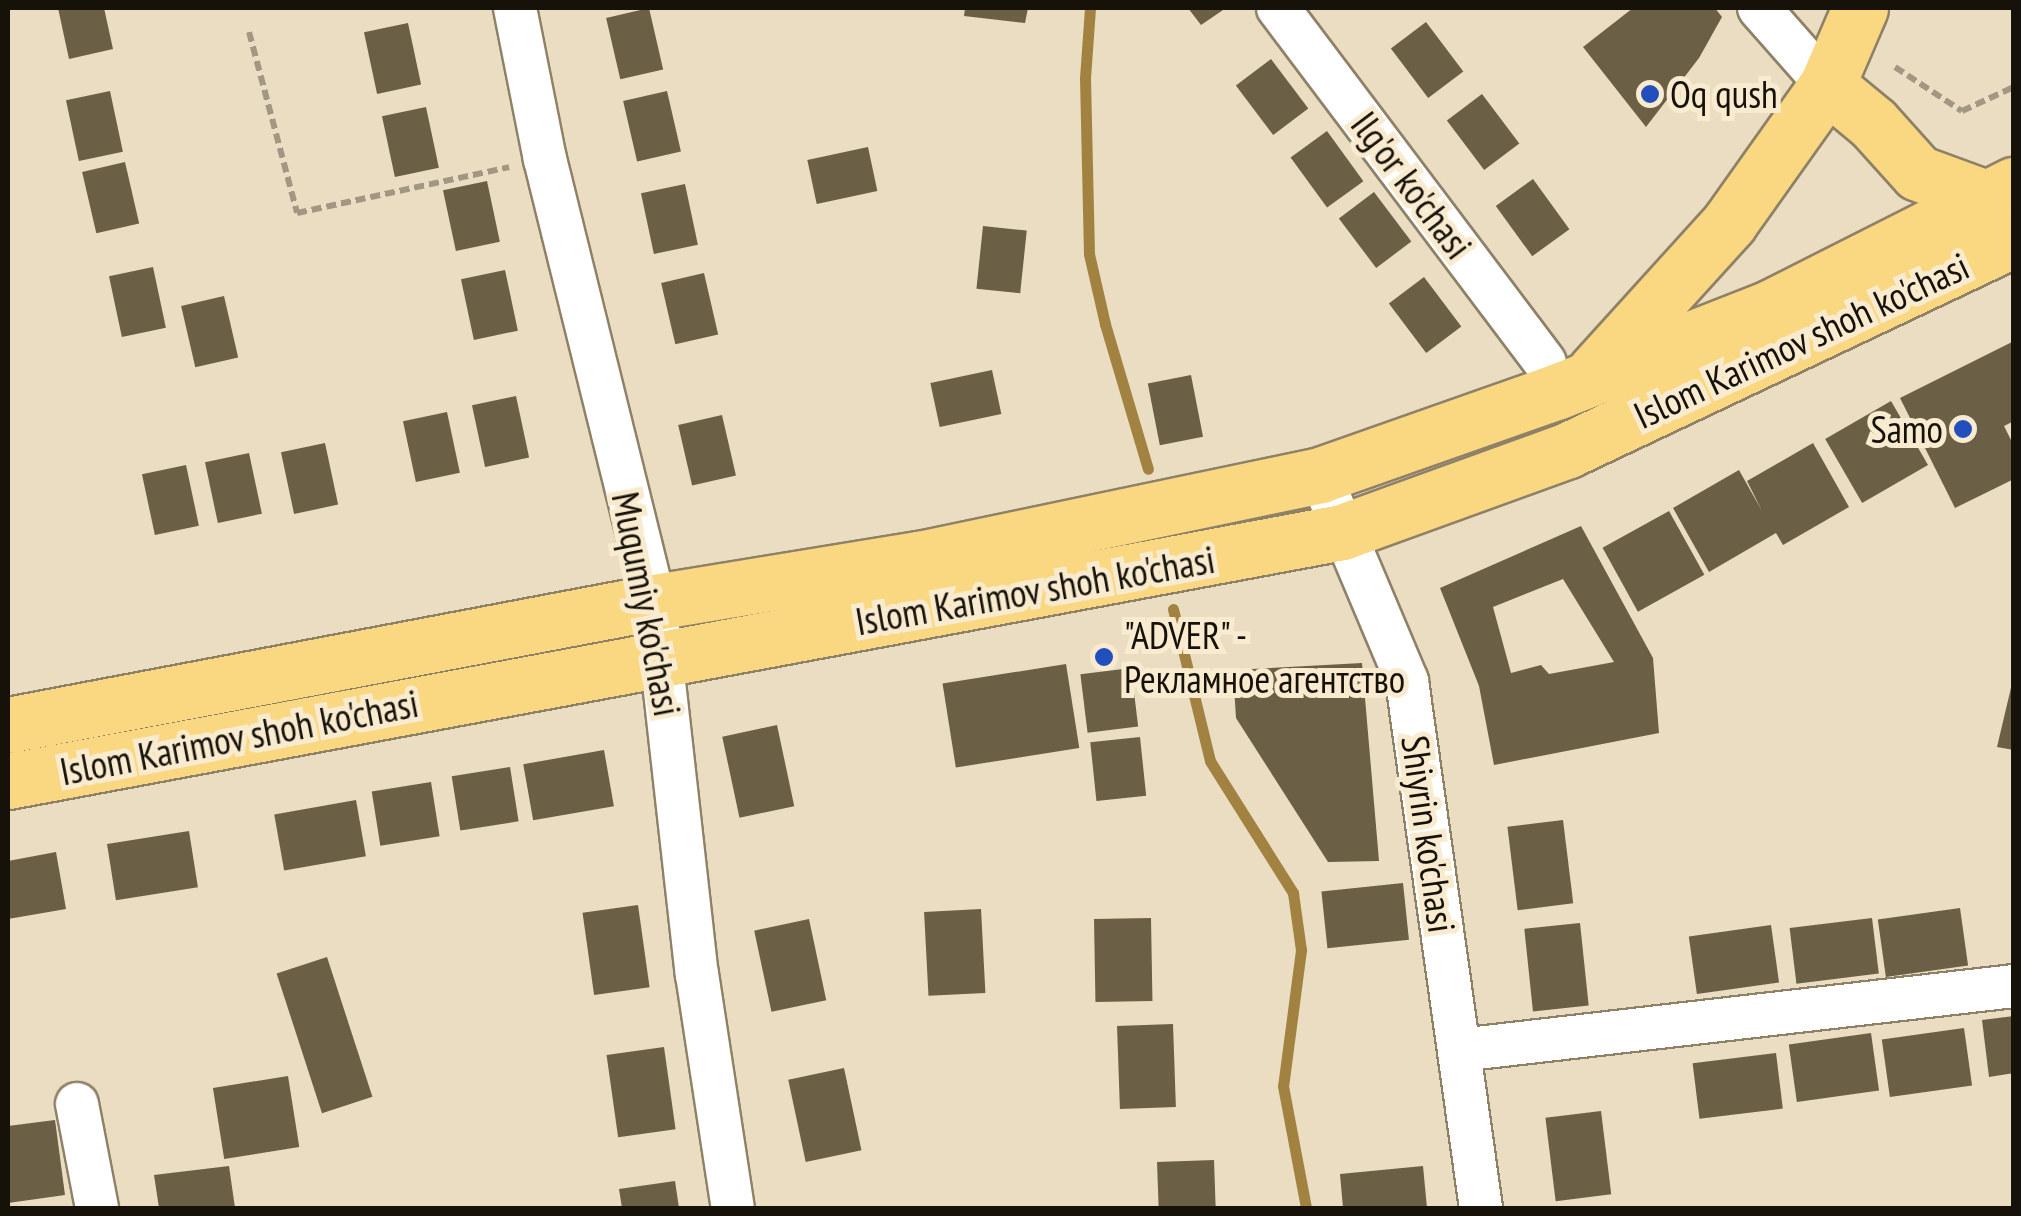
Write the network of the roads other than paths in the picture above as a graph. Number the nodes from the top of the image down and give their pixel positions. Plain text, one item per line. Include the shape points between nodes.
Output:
1 (515, 8) edge
2 (1278, 8) edge
3 (1759, 8) edge
4 (1860, 8) edge
5 (1826, 85) junction
6 (2004, 207) edge
7 (1566, 371) junction
8 (1320, 475) junction
9 (1476, 483) junction
10 (1342, 532) junction
11 (654, 602) junction
12 (664, 657) junction
13 (8, 725) edge
14 (8, 781) edge
15 (2014, 986) edge
16 (1460, 1050) junction
17 (77, 1104) dead end
18 (97, 1208) edge
19 (734, 1208) edge
20 (1482, 1208) edge

1 - 11 street, Muqumiy ko'chasi
2 - 7 street, Ilg'or ko'chasi
3 - 5 street
4 - 5 main road
5 - 6 main road via 1874,123 1918,173
5 - 7 main road via 1692,266
6 - 7 main road, Islom Karimov shoh ko'chasi via 1772,307
6 - 9 main road, Islom Karimov shoh ko'chasi via 1604,433
7 - 8 main road, Islom Karimov shoh ko'chasi via 1463,422
7 - 9 main road
8 - 10 street, Shiyrin ko'chasi
8 - 11 main road, Islom Karimov shoh ko'chasi via 919,559
9 - 10 main road, Islom Karimov shoh ko'chasi
10 - 12 main road, Islom Karimov shoh ko'chasi
10 - 16 street, Shiyrin ko'chasi via 1407,682
11 - 12 street, Muqumiy ko'chasi
11 - 13 main road, Islom Karimov shoh ko'chasi
12 - 14 main road, Islom Karimov shoh ko'chasi
12 - 19 street, Muqumiy ko'chasi via 697,974
15 - 16 street
16 - 20 street, Shiyrin ko'chasi
17 - 18 street

